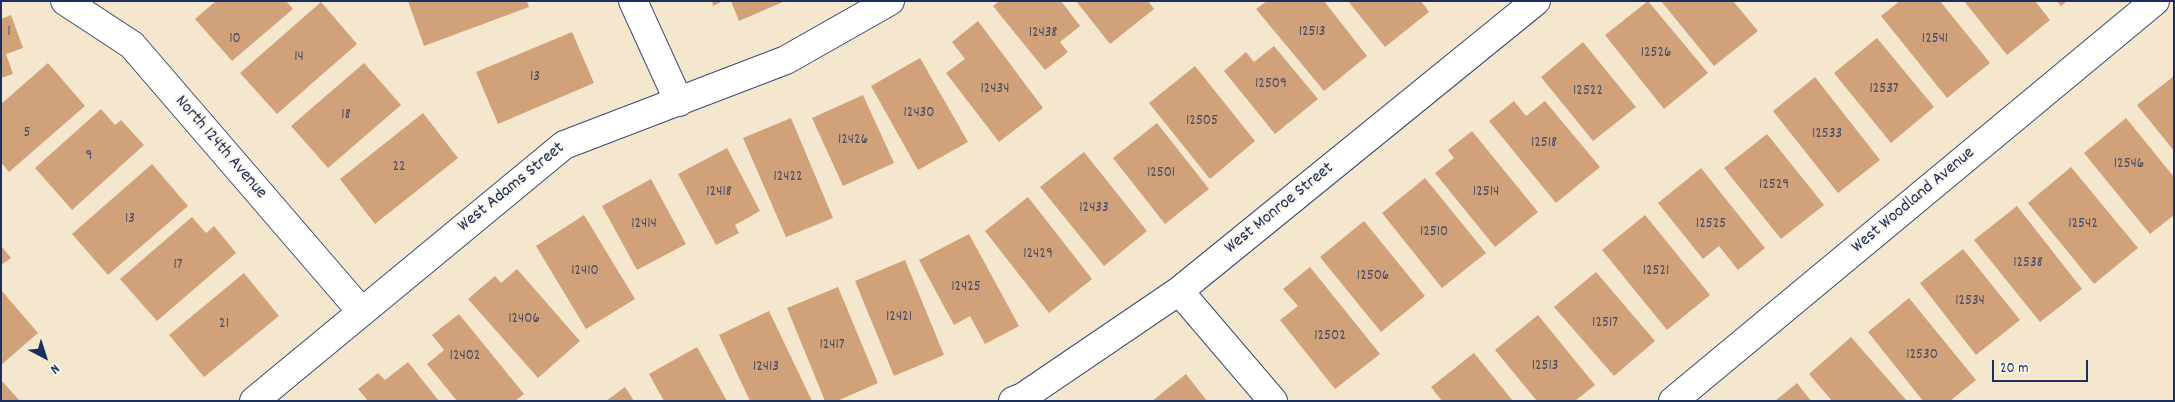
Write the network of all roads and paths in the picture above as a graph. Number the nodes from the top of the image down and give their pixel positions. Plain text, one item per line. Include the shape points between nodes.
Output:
1 (65, 1) edge
2 (633, 1) edge
3 (890, 1) edge
4 (1536, 1) edge
5 (2155, 1) edge
6 (679, 102) junction
7 (1179, 291) junction
8 (361, 311) junction
9 (254, 401) edge
10 (1013, 401) edge
11 (1273, 401) edge
12 (1673, 401) edge

1 - 8 street, North 124th Avenue via 132,45
2 - 6 street
3 - 6 street, West Adams Street via 786,60
4 - 7 street, West Monroe Street
5 - 12 street, West Woodland Avenue
6 - 8 street, West Adams Street via 564,144
7 - 10 street, West Monroe Street
7 - 11 street
8 - 9 street, West Adams Street

